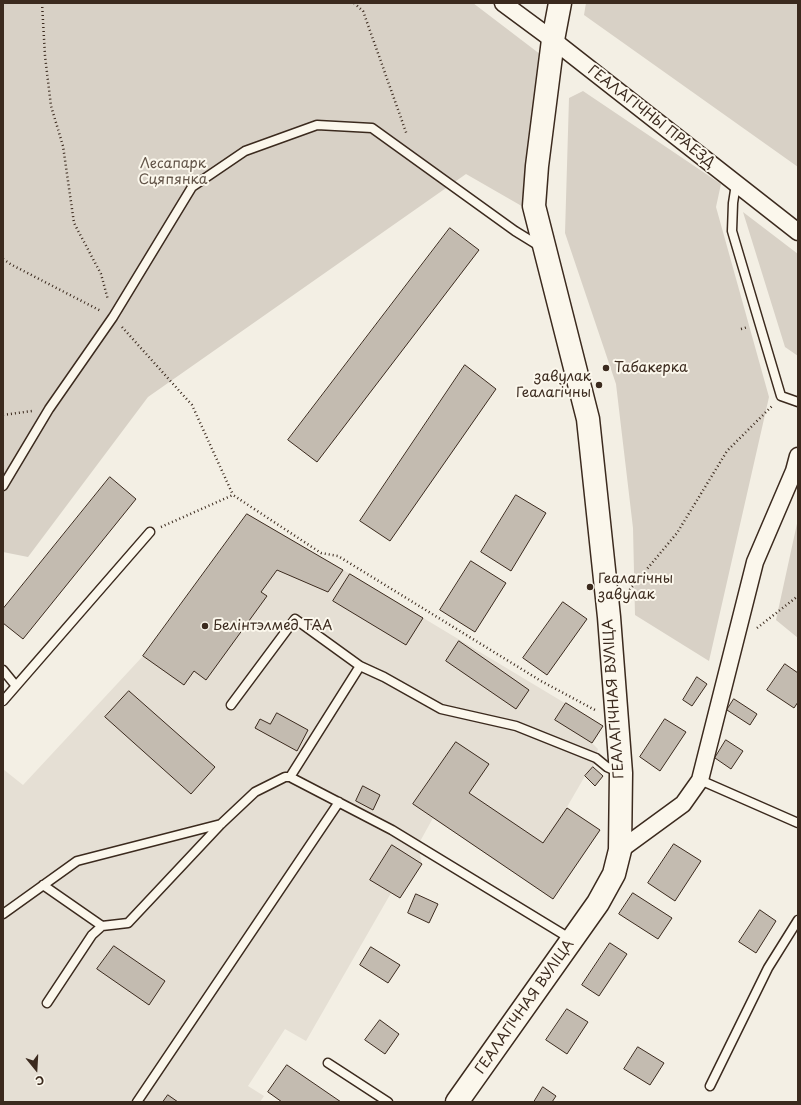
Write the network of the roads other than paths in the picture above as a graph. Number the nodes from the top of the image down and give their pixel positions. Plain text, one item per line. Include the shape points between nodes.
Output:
1 (503, 3) edge
2 (560, 3) edge
3 (553, 40) junction
4 (736, 184) junction
5 (798, 232) edge
6 (545, 249) junction
7 (798, 402) edge
8 (798, 456) edge
9 (3, 486) edge
10 (150, 532) road end
11 (360, 666) junction
12 (3, 670) edge
13 (16, 686) junction
14 (3, 701) edge
15 (231, 705) dead end
16 (621, 773) junction
17 (290, 777) junction
18 (700, 780) junction
19 (339, 802) junction
20 (221, 824) junction
21 (798, 824) edge
22 (620, 850) junction
23 (43, 885) junction
24 (3, 914) edge
25 (798, 920) edge
26 (102, 926) junction
27 (572, 940) junction
28 (47, 1004) dead end
29 (328, 1063) dead end
30 (710, 1086) dead end
31 (137, 1102) edge
32 (388, 1102) edge
33 (457, 1102) edge

1 - 3 street, ГЕАЛАГІЧНЫ ПРАЕЗД
2 - 3 street, ГЕАЛАГІЧНАЯ ВУЛІЦА
3 - 4 street, ГЕАЛАГІЧНЫ ПРАЕЗД
3 - 6 street, ГЕАЛАГІЧНАЯ ВУЛІЦА via 534,206
4 - 5 street, ГЕАЛАГІЧНЫ ПРАЕЗД
4 - 7 lane via 732,231 781,396
6 - 9 lane via 515,231 372,128 317,124 245,151 192,187 113,317 49,409
6 - 16 street, ГЕАЛАГІЧНАЯ ВУЛІЦА via 588,419 609,617
8 - 18 street via 755,562
10 - 13 lane
11 - 15 lane via 295,619
11 - 16 lane via 441,709 516,726 596,758 607,767
11 - 17 lane
12 - 13 lane
13 - 14 lane
16 - 22 street, ГЕАЛАГІЧНАЯ ВУЛІЦА
17 - 19 lane
17 - 20 lane via 255,792
18 - 21 lane
18 - 22 street via 683,804
19 - 27 lane via 399,833
19 - 31 lane
20 - 23 lane via 76,861
20 - 26 lane via 128,923
22 - 27 street, ГЕАЛАГІЧНАЯ ВУЛІЦА via 614,874 598,903
23 - 24 lane
23 - 26 lane
25 - 30 lane via 768,968
26 - 28 lane via 92,934
27 - 33 street, ГЕАЛАГІЧНАЯ ВУЛІЦА
29 - 32 lane

